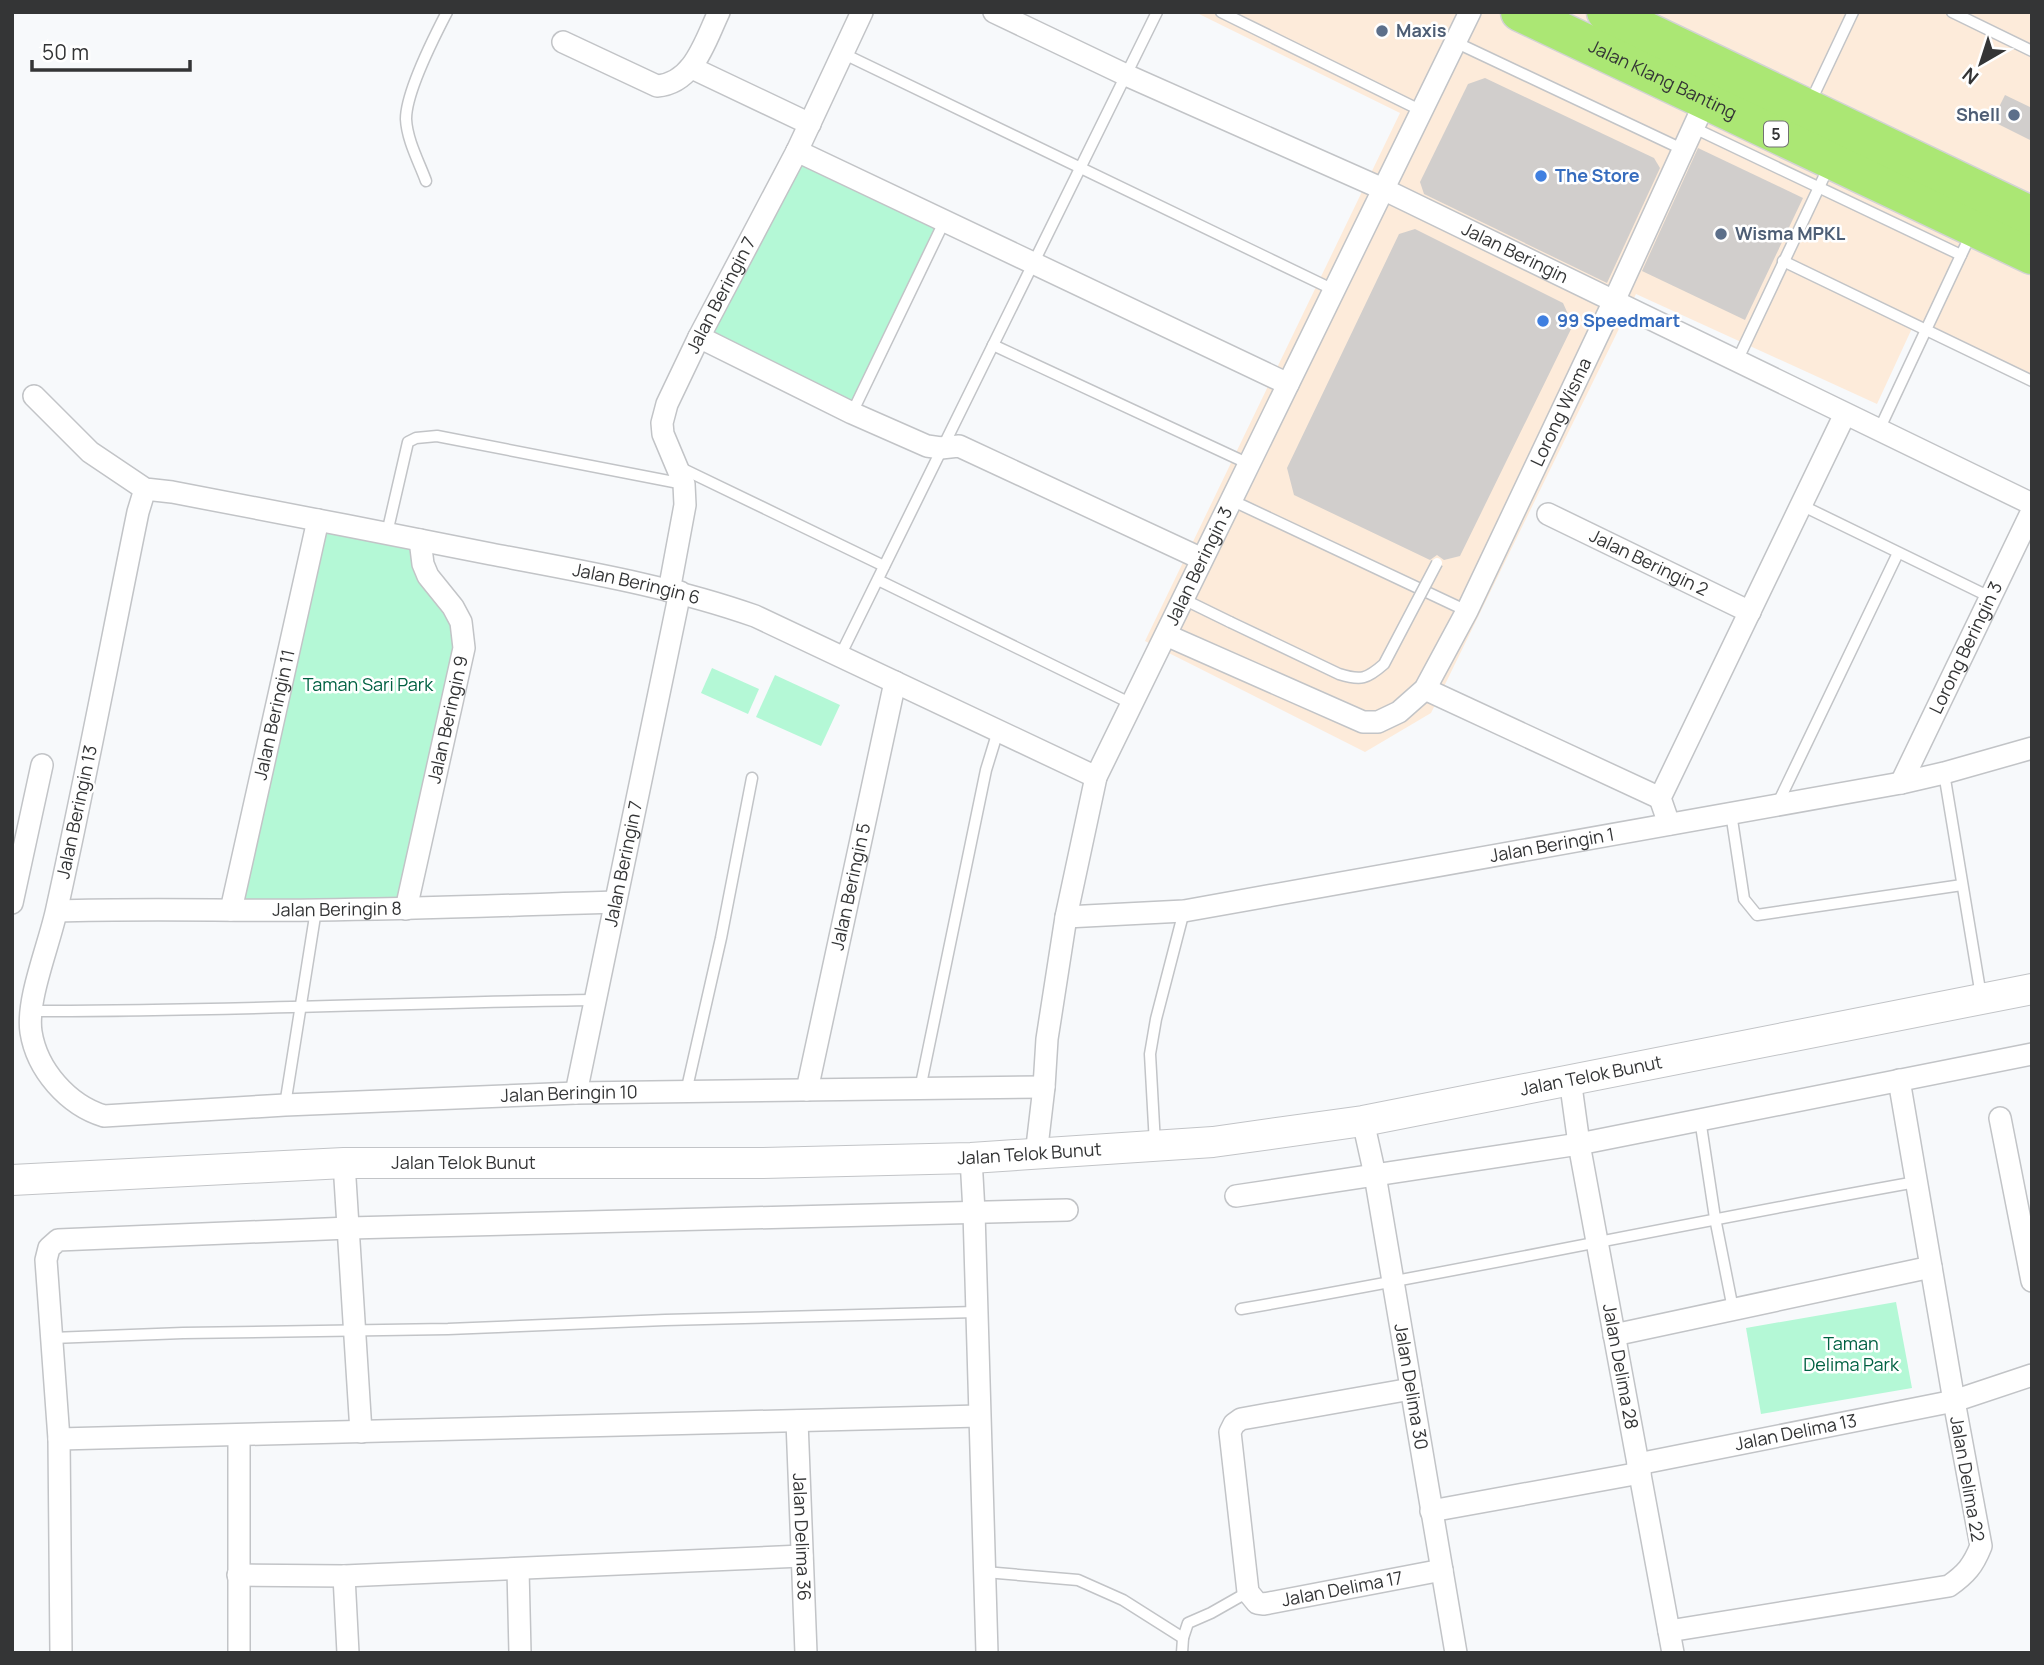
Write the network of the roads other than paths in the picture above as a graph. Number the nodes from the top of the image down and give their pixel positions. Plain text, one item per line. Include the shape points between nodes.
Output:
1 (447, 12) edge
2 (719, 12) edge
3 (862, 12) edge
4 (994, 12) edge
5 (1157, 12) edge
6 (1221, 12) edge
7 (1520, 12) edge
8 (1606, 12) edge
9 (1853, 12) edge
10 (1952, 12) edge
11 (1463, 15) edge
12 (563, 42) dead end
13 (1455, 42) junction
14 (2032, 51) edge
15 (842, 54) junction
16 (686, 73) junction
17 (1126, 75) junction
18 (1807, 108) junction
19 (1422, 111) junction
20 (1699, 114) junction
21 (810, 124) junction
22 (1682, 149) junction
23 (797, 151) junction
24 (1080, 168) junction
25 (1825, 174) junction
26 (426, 181) dead end
27 (1384, 189) junction
28 (2032, 216) edge
29 (944, 222) junction
30 (1968, 242) junction
31 (2032, 255) edge
32 (1783, 261) junction
33 (1034, 263) junction
34 (1334, 290) junction
35 (1614, 302) junction
36 (1926, 330) junction
37 (699, 337) junction
38 (993, 345) junction
39 (1737, 361) junction
40 (2032, 381) edge
41 (1288, 384) junction
42 (34, 396) dead end
43 (852, 413) junction
44 (1845, 414) junction
45 (1879, 430) junction
46 (942, 448) junction
47 (1249, 464) junction
48 (681, 475) junction
49 (145, 489) junction
50 (1231, 500) junction
51 (2032, 504) edge
52 (1801, 505) junction
53 (2032, 511) edge
54 (1548, 514) dead end
55 (318, 520) junction
56 (387, 533) junction
57 (421, 540) junction
58 (1898, 553) junction
59 (1202, 559) junction
60 (1437, 563) dead end
61 (884, 566) junction
62 (878, 580) junction
63 (674, 592) junction
64 (1990, 597) junction
65 (1183, 599) junction
66 (1467, 611) junction
67 (1749, 612) junction
68 (1166, 635) junction
69 (840, 656) junction
70 (895, 682) junction
71 (1425, 689) junction
72 (1132, 704) junction
73 (998, 731) junction
74 (2032, 748) edge
75 (42, 765) dead end
76 (1944, 773) junction
77 (1096, 777) junction
78 (752, 778) dead end
79 (1900, 783) junction
80 (1660, 798) junction
81 (1777, 805) junction
82 (1731, 813) junction
83 (1669, 824) junction
84 (1962, 885) junction
85 (615, 902) junction
86 (12, 903) edge
87 (406, 909) junction
88 (231, 910) junction
89 (316, 910) junction
90 (57, 911) junction
91 (1184, 911) junction
92 (1066, 917) junction
93 (2032, 989) edge
94 (1981, 999) junction
95 (595, 1000) junction
96 (301, 1006) junction
97 (30, 1011) junction
98 (2032, 1054) edge
99 (1570, 1079) junction
100 (1899, 1080) junction
101 (1044, 1087) junction
102 (920, 1089) junction
103 (807, 1090) junction
104 (686, 1092) junction
105 (576, 1093) junction
106 (285, 1105) junction
107 (93, 1113) joint
108 (2000, 1118) dead end
109 (1700, 1119) junction
110 (1363, 1121) junction
111 (1579, 1143) junction
112 (1155, 1147) junction
113 (1036, 1154) junction
114 (971, 1158) junction
115 (344, 1163) junction
116 (1375, 1175) junction
117 (12, 1180) edge
118 (1916, 1182) junction
119 (1236, 1196) dead end
120 (1067, 1210) dead end
121 (974, 1212) junction
122 (1715, 1218) junction
123 (349, 1228) junction
124 (1597, 1242) junction
125 (1931, 1267) junction
126 (2032, 1281) edge
127 (1393, 1283) junction
128 (1241, 1309) dead end
129 (1733, 1309) junction
130 (976, 1312) junction
131 (355, 1331) junction
132 (1614, 1335) junction
133 (52, 1338) junction
134 (2032, 1375) edge
135 (1411, 1389) junction
136 (1954, 1401) junction
137 (979, 1416) junction
138 (797, 1421) junction
139 (362, 1432) junction
140 (239, 1435) junction
141 (59, 1439) junction
142 (1639, 1469) junction
143 (1431, 1511) junction
144 (802, 1556) junction
145 (518, 1569) junction
146 (1442, 1570) junction
147 (985, 1572) junction
148 (238, 1575) junction
149 (344, 1576) junction
150 (1248, 1592) junction
151 (1670, 1631) junction
152 (1183, 1638) junction
153 (61, 1653) edge
154 (239, 1653) edge
155 (348, 1653) edge
156 (520, 1653) edge
157 (806, 1653) edge
158 (986, 1653) edge
159 (1182, 1653) edge
160 (1456, 1653) edge
161 (1673, 1653) edge

1 - 26 lane via 408,101 406,121
2 - 16 street
3 - 15 street, Jalan Beringin 7
4 - 17 street, Jalan Beringin
5 - 17 lane
6 - 19 lane
7 - 20 highway, Jalan Klang Banting / 5
8 - 18 highway, Jalan Klang Banting / 5
9 - 18 lane
10 - 14 lane
11 - 13 street, Jalan Beringin 3
12 - 16 street via 657,86 668,86
13 - 19 street, Jalan Beringin 3
13 - 22 lane
15 - 21 street, Jalan Beringin 7
15 - 24 lane
16 - 21 street
17 - 24 lane
17 - 27 street, Jalan Beringin
18 - 28 highway, Jalan Klang Banting / 5
19 - 27 street, Jalan Beringin 3
20 - 22 street, Lorong Wisma
20 - 25 highway, Jalan Klang Banting / 5
21 - 23 street, Jalan Beringin 7
22 - 35 street, Lorong Wisma
23 - 29 street
23 - 37 street, Jalan Beringin 7
24 - 33 lane
24 - 34 lane
25 - 30 highway, Jalan Klang Banting / 5
25 - 32 lane
27 - 34 street, Jalan Beringin 3
27 - 35 street, Jalan Beringin
29 - 33 street
29 - 43 lane
30 - 31 highway, Jalan Klang Banting / 5
30 - 36 lane
32 - 36 lane
32 - 39 lane
33 - 38 lane
33 - 41 street
34 - 41 street, Jalan Beringin 3
35 - 39 street, Jalan Beringin
35 - 66 street, Lorong Wisma
36 - 40 lane
36 - 45 lane
37 - 43 street
37 - 48 street, Jalan Beringin 7 via 662,423
38 - 46 lane
38 - 47 lane
39 - 44 street, Jalan Beringin
41 - 47 street, Jalan Beringin 3
42 - 49 street via 90,452
43 - 46 street via 927,446
44 - 45 street, Jalan Beringin
44 - 52 street
45 - 51 street, Jalan Beringin
46 - 59 street via 959,446
46 - 61 lane
47 - 50 street, Jalan Beringin 3
48 - 56 lane via 437,436 416,438 408,442
48 - 61 lane
48 - 63 street, Jalan Beringin 7 via 685,505
49 - 55 street, Jalan Beringin 6
49 - 90 street, Jalan Beringin 13
50 - 59 street, Jalan Beringin 3
50 - 66 lane
52 - 58 lane
52 - 67 street
53 - 64 street, Lorong Beringin 3
54 - 67 street, Jalan Beringin 2
55 - 56 street, Jalan Beringin 6
55 - 88 street, Jalan Beringin 11
56 - 57 street, Jalan Beringin 6
57 - 63 street, Jalan Beringin 6
57 - 87 street, Jalan Beringin 9 via 423,564 461,622 464,648
58 - 64 lane
58 - 81 lane
59 - 65 street, Jalan Beringin 3
60 - 65 lane, bridge via 1384,664 1371,676 1355,679
61 - 62 lane
62 - 69 lane
62 - 72 lane
63 - 69 street, Jalan Beringin 6 via 755,616
63 - 85 street, Jalan Beringin 7
64 - 79 street, Lorong Beringin 3
65 - 68 street, Jalan Beringin 3
66 - 71 street, Lorong Wisma
67 - 80 street
68 - 71 street, Lorong Wisma via 1363,722 1378,722 1399,712
68 - 72 street, Jalan Beringin 3
69 - 70 street, Jalan Beringin 6
70 - 73 street, Jalan Beringin 6
70 - 103 street, Jalan Beringin 5
71 - 80 street
72 - 77 street, Jalan Beringin 3
73 - 77 street, Jalan Beringin 6
73 - 102 lane
74 - 76 street, Jalan Beringin 1
75 - 86 street
76 - 79 street, Jalan Beringin 1
76 - 84 lane
77 - 92 street, Jalan Beringin 3
78 - 104 lane
79 - 81 street, Jalan Beringin 1
80 - 83 street
81 - 82 street, Jalan Beringin 1
82 - 83 street, Jalan Beringin 1
82 - 84 lane via 1744,899 1757,915
83 - 91 street, Jalan Beringin 1
84 - 94 lane
85 - 87 street, Jalan Beringin 8
85 - 95 street, Jalan Beringin 7
87 - 89 street, Jalan Beringin 8
88 - 89 street, Jalan Beringin 8
88 - 90 street, Jalan Beringin 8
89 - 96 lane
90 - 97 street, Jalan Beringin 13
91 - 92 street, Jalan Beringin 1
91 - 112 lane via 1150,1054
92 - 101 street, Jalan Beringin 3
93 - 94 street, Jalan Telok Bunut
94 - 99 street, Jalan Telok Bunut
95 - 96 lane
95 - 105 street, Jalan Beringin 7
96 - 97 lane
96 - 106 lane
97 - 107 street, Jalan Beringin 13 via 40,1061 52,1079
98 - 100 street
99 - 110 street, Jalan Telok Bunut
99 - 111 street, Jalan Delima 28
100 - 109 street
100 - 118 street, Jalan Delima 22
101 - 102 street, Jalan Beringin 10
101 - 113 street, Jalan Beringin 3
102 - 103 street, Jalan Beringin 10
103 - 104 street, Jalan Beringin 10
104 - 105 street, Jalan Beringin 10
105 - 106 street, Jalan Beringin 10
106 - 107 street, Jalan Beringin 10
108 - 126 street
109 - 111 street
109 - 122 lane
110 - 112 street, Jalan Telok Bunut
110 - 116 street, Jalan Delima 30
111 - 116 street
111 - 124 street, Jalan Delima 28
112 - 113 street, Jalan Telok Bunut
113 - 114 street, Jalan Telok Bunut
114 - 115 street, Jalan Telok Bunut
114 - 121 street
115 - 117 street, Jalan Telok Bunut
115 - 123 street
116 - 119 street
116 - 127 street, Jalan Delima 30
118 - 122 lane
118 - 125 street, Jalan Delima 22
120 - 121 street
121 - 123 street
121 - 130 street
122 - 124 lane
122 - 129 lane
123 - 131 street
123 - 133 street via 58,1240 49,1248 46,1260
124 - 127 lane
124 - 132 street, Jalan Delima 28
125 - 129 street
125 - 136 street, Jalan Delima 22
127 - 128 lane
127 - 135 street, Jalan Delima 30
129 - 132 street
130 - 131 lane
130 - 137 street
131 - 133 lane
131 - 139 street
132 - 142 street, Jalan Delima 28
133 - 141 street
134 - 136 street, Jalan Delima 13
135 - 143 street, Jalan Delima 30
135 - 150 street via 1241,1419 1234,1424 1230,1432
136 - 142 street, Jalan Delima 13
136 - 151 street, Jalan Delima 22 via 1981,1546 1967,1573 1950,1586
137 - 138 street
137 - 147 street
138 - 139 street
138 - 144 street, Jalan Delima 36
139 - 140 street
140 - 141 street
140 - 148 street
141 - 153 street
142 - 143 street, Jalan Delima 13
142 - 151 street, Jalan Delima 28
143 - 146 street, Jalan Delima 30
144 - 145 street
144 - 157 street, Jalan Delima 36
145 - 149 street
145 - 156 street
146 - 150 street, Jalan Delima 17 via 1264,1604
146 - 160 street, Jalan Delima 30
147 - 152 lane via 1078,1580 1123,1600
147 - 158 street
148 - 149 street
148 - 154 street
149 - 155 street
150 - 152 lane via 1188,1623
151 - 161 street, Jalan Delima 28
152 - 159 lane

